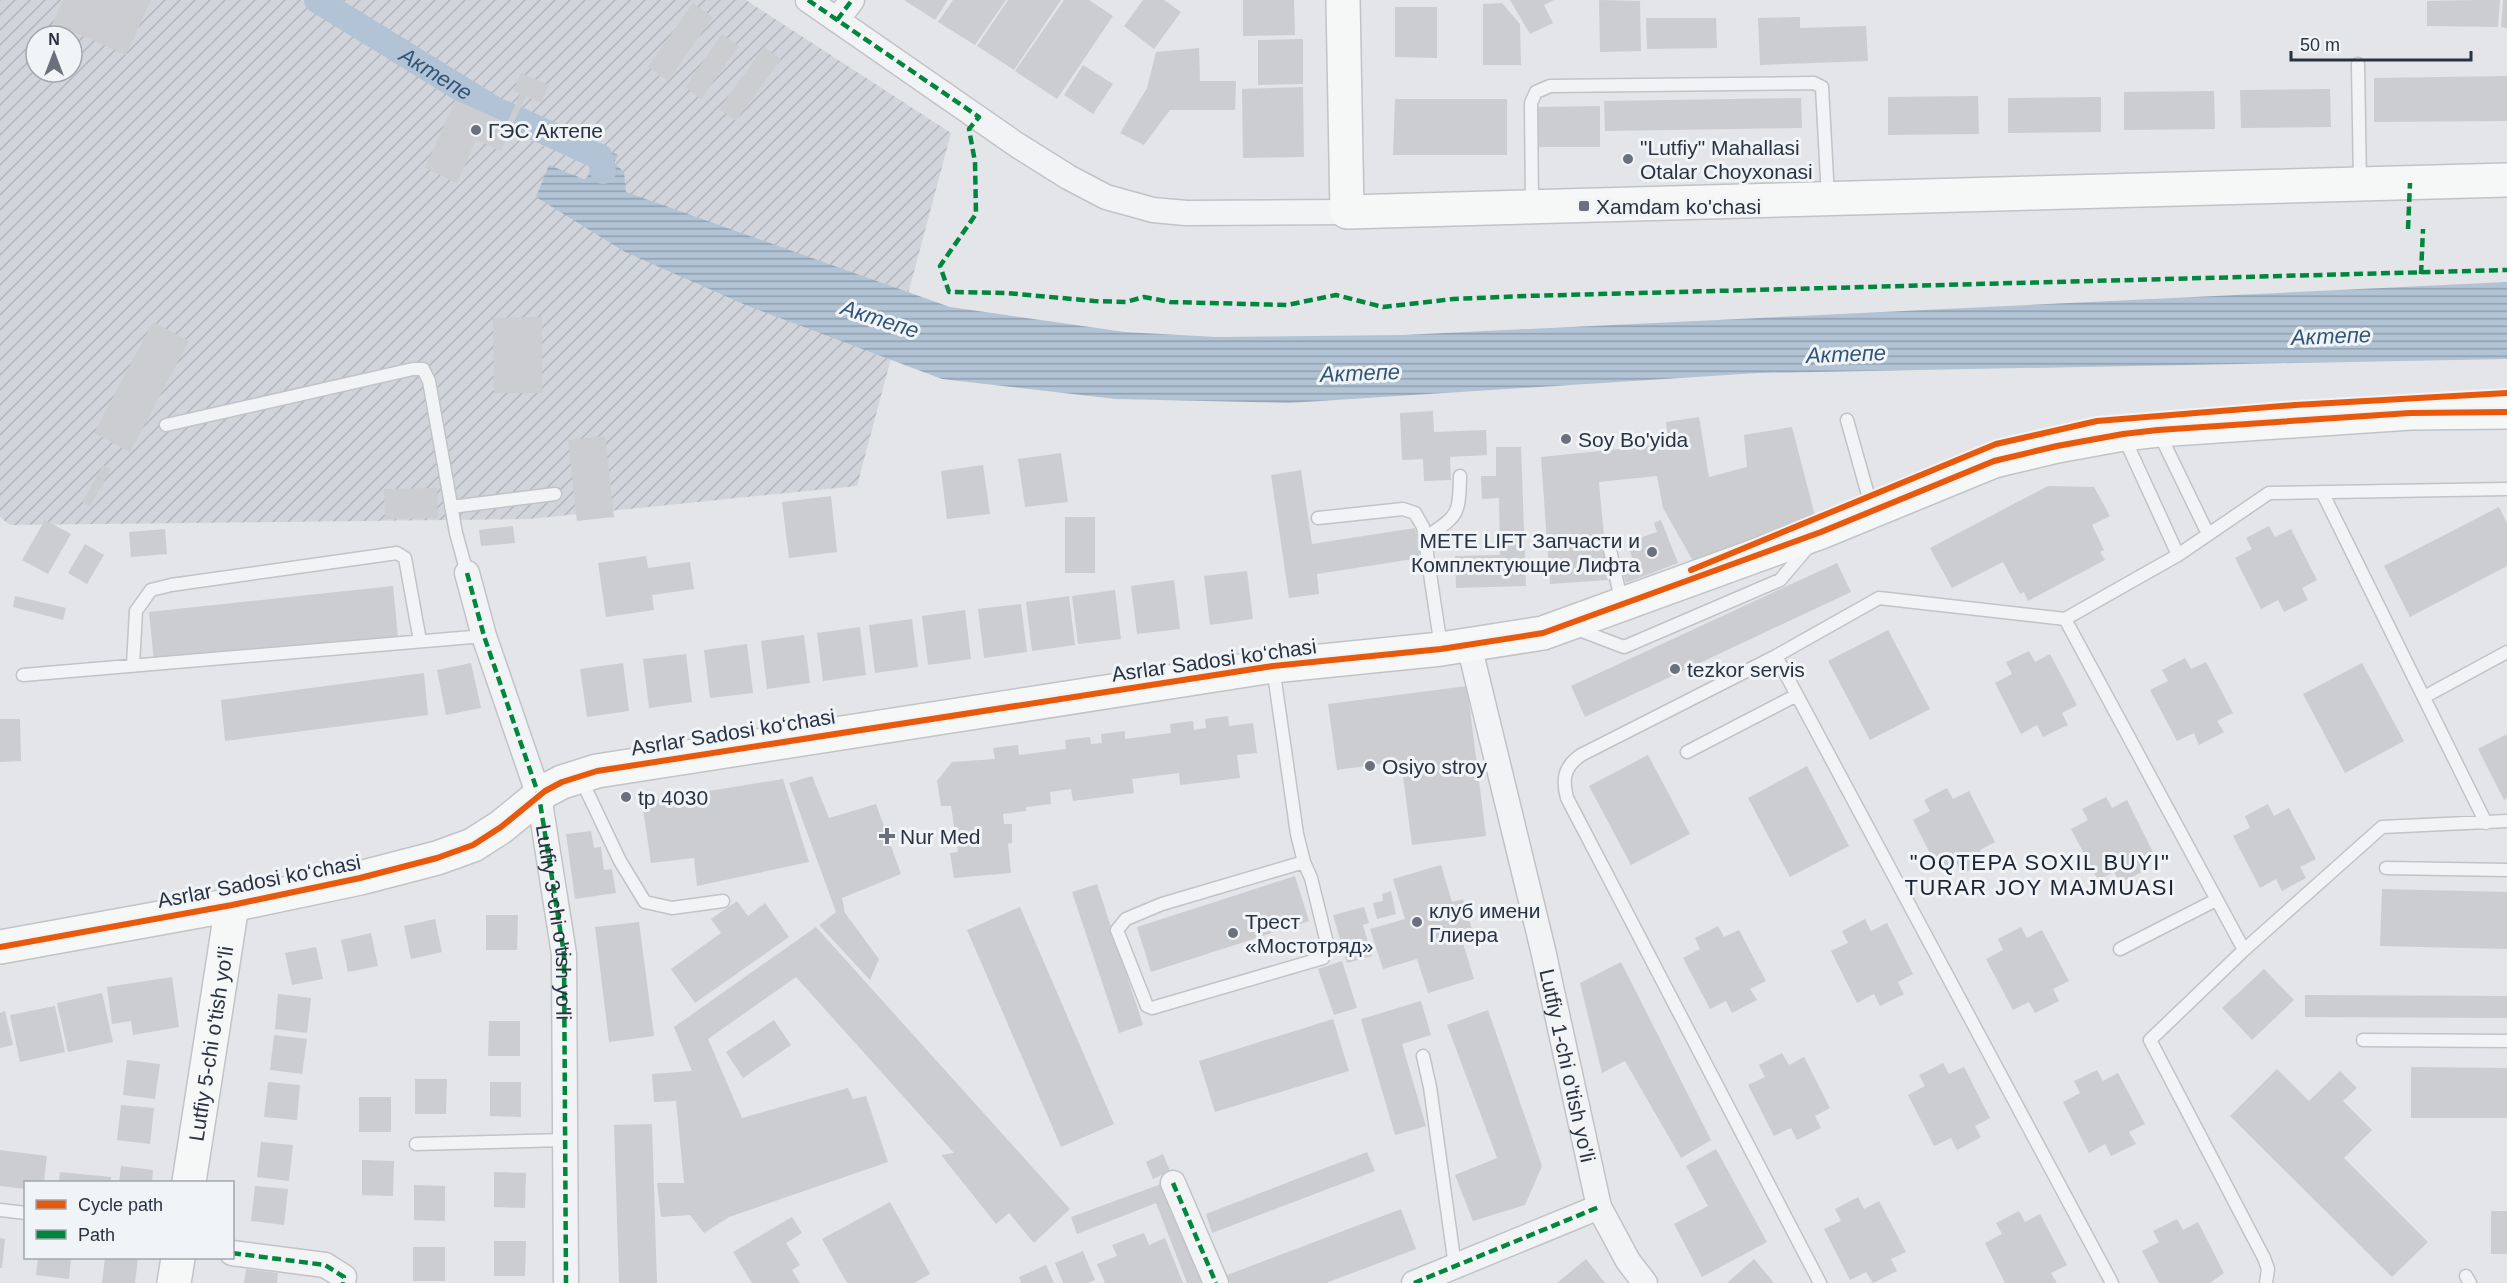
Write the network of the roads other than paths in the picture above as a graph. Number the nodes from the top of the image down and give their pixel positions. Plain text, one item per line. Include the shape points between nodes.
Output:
1 (808, 0) edge
2 (852, 0) edge
3 (1343, 0) edge
4 (837, 20) junction
5 (2358, 64) dead end
6 (2507, 180) edge
7 (2360, 184) junction
8 (1828, 199) junction
9 (1532, 207) junction
10 (1347, 212) junction
11 (2507, 412) edge
12 (1847, 420) dead end
13 (166, 425) dead end
14 (2158, 430) junction
15 (2123, 434) junction
16 (1460, 476) dead end
17 (2507, 489) edge
18 (2322, 492) junction
19 (555, 494) dead end
20 (451, 507) junction
21 (1872, 510) junction
22 (1318, 518) dead end
23 (1821, 532) junction
24 (2208, 534) junction
25 (1425, 538) junction
26 (1610, 550) dead end
27 (2178, 555) junction
28 (467, 573) joint
29 (1623, 605) junction
30 (2065, 619) junction
31 (1568, 625) junction
32 (484, 636) junction
33 (420, 641) junction
34 (1455, 647) junction
35 (2507, 652) edge
36 (1776, 656) junction
37 (133, 665) junction
38 (1273, 666) junction
39 (23, 675) dead end
40 (1796, 696) junction
41 (2424, 697) junction
42 (1687, 752) dead end
43 (579, 775) junction
44 (538, 796) junction
45 (2507, 821) edge
46 (2486, 823) junction
47 (1304, 862) junction
48 (2386, 868) dead end
49 (2507, 870) edge
50 (2216, 900) junction
51 (723, 901) dead end
52 (232, 904) junction
53 (0, 947) edge
54 (2120, 949) dead end
55 (2244, 950) junction
56 (2363, 1040) dead end
57 (2507, 1041) edge
58 (1423, 1056) dead end
59 (565, 1140) junction
60 (416, 1144) dead end
61 (189, 1181) edge
62 (1173, 1183) dead end
63 (1599, 1207) junction
64 (0, 1210) edge
65 (24, 1213) edge
66 (234, 1253) edge
67 (178, 1259) edge
68 (1455, 1266) junction
69 (174, 1283) edge
70 (343, 1283) edge
71 (566, 1283) edge
72 (1216, 1283) edge
73 (1414, 1283) edge
74 (1645, 1283) edge
75 (1820, 1283) edge
76 (2112, 1283) edge
77 (2266, 1283) edge

1 - 4 street
2 - 4 street
3 - 10 street
4 - 10 street via 1017,145 1106,197 1153,210 1186,213
5 - 7 lane
6 - 7 street
7 - 8 street
8 - 9 street
8 - 9 lane via 1822,87 1814,83 1550,86 1536,92 1531,103
9 - 10 street
11 - 14 street, Asrlar Sadosi ko‘chasi via 2410,413
12 - 21 lane
13 - 20 lane via 423,369 429,381
14 - 15 street, Asrlar Sadosi ko‘chasi
14 - 24 lane
15 - 21 street, Asrlar Sadosi ko‘chasi via 1994,461
15 - 27 lane
16 - 25 lane via 1459,506 1451,520
17 - 18 lane
18 - 24 lane via 2270,493
18 - 41 lane
19 - 20 lane
20 - 28 lane
21 - 23 street, Asrlar Sadosi ko‘chasi
22 - 25 lane via 1403,509 1415,513
23 - 29 street, Asrlar Sadosi ko‘chasi
23 - 31 lane via 1780,580 1624,646
24 - 27 lane
25 - 34 lane
26 - 29 lane
27 - 30 lane
28 - 32 street, Lutfiy 3-chi o'tish yo'li
29 - 31 street, Asrlar Sadosi ko‘chasi
30 - 36 lane via 1880,598
30 - 50 lane
31 - 34 street, Asrlar Sadosi ko‘chasi via 1543,633
32 - 33 lane
32 - 44 street, Lutfiy 3-chi o'tish yo'li
33 - 37 lane
33 - 37 lane via 405,558 397,553 151,590 136,611
34 - 38 street, Asrlar Sadosi ko‘chasi
34 - 63 street, Lutfiy 1-chi o'tish yo'li via 1543,950
35 - 41 lane
36 - 40 lane
36 - 75 lane via 1581,755 1564,773 1564,786
37 - 39 lane
38 - 43 street, Asrlar Sadosi ko‘chasi
38 - 47 lane
40 - 42 lane
40 - 76 lane
41 - 46 lane
43 - 44 street, Asrlar Sadosi ko‘chasi
43 - 51 lane via 620,861 645,902 672,908
44 - 52 street, Asrlar Sadosi ko‘chasi via 501,827 473,845 447,855 360,878
44 - 59 street, Lutfiy 3-chi o'tish yo'li via 564,954
45 - 46 lane
46 - 55 lane via 2382,827
47 - 47 lane via 1162,904 1126,919 1117,930 1147,1006 1152,1008 1323,958 1328,946
48 - 49 lane
50 - 54 lane
50 - 55 lane
52 - 53 street, Asrlar Sadosi ko‘chasi
52 - 61 street, Lutfiy 5-chi o'tish yo'li
55 - 77 lane via 2150,1040 2264,1258 2268,1269
56 - 57 lane
58 - 68 lane
59 - 60 lane
59 - 71 street, Lutfiy 3-chi o'tish yo'li
62 - 72 street
63 - 68 street
63 - 74 street, Lutfiy 1-chi o'tish yo'li via 1628,1261
64 - 65 lane
66 - 70 street via 325,1265 344,1277
67 - 69 street
68 - 73 street

